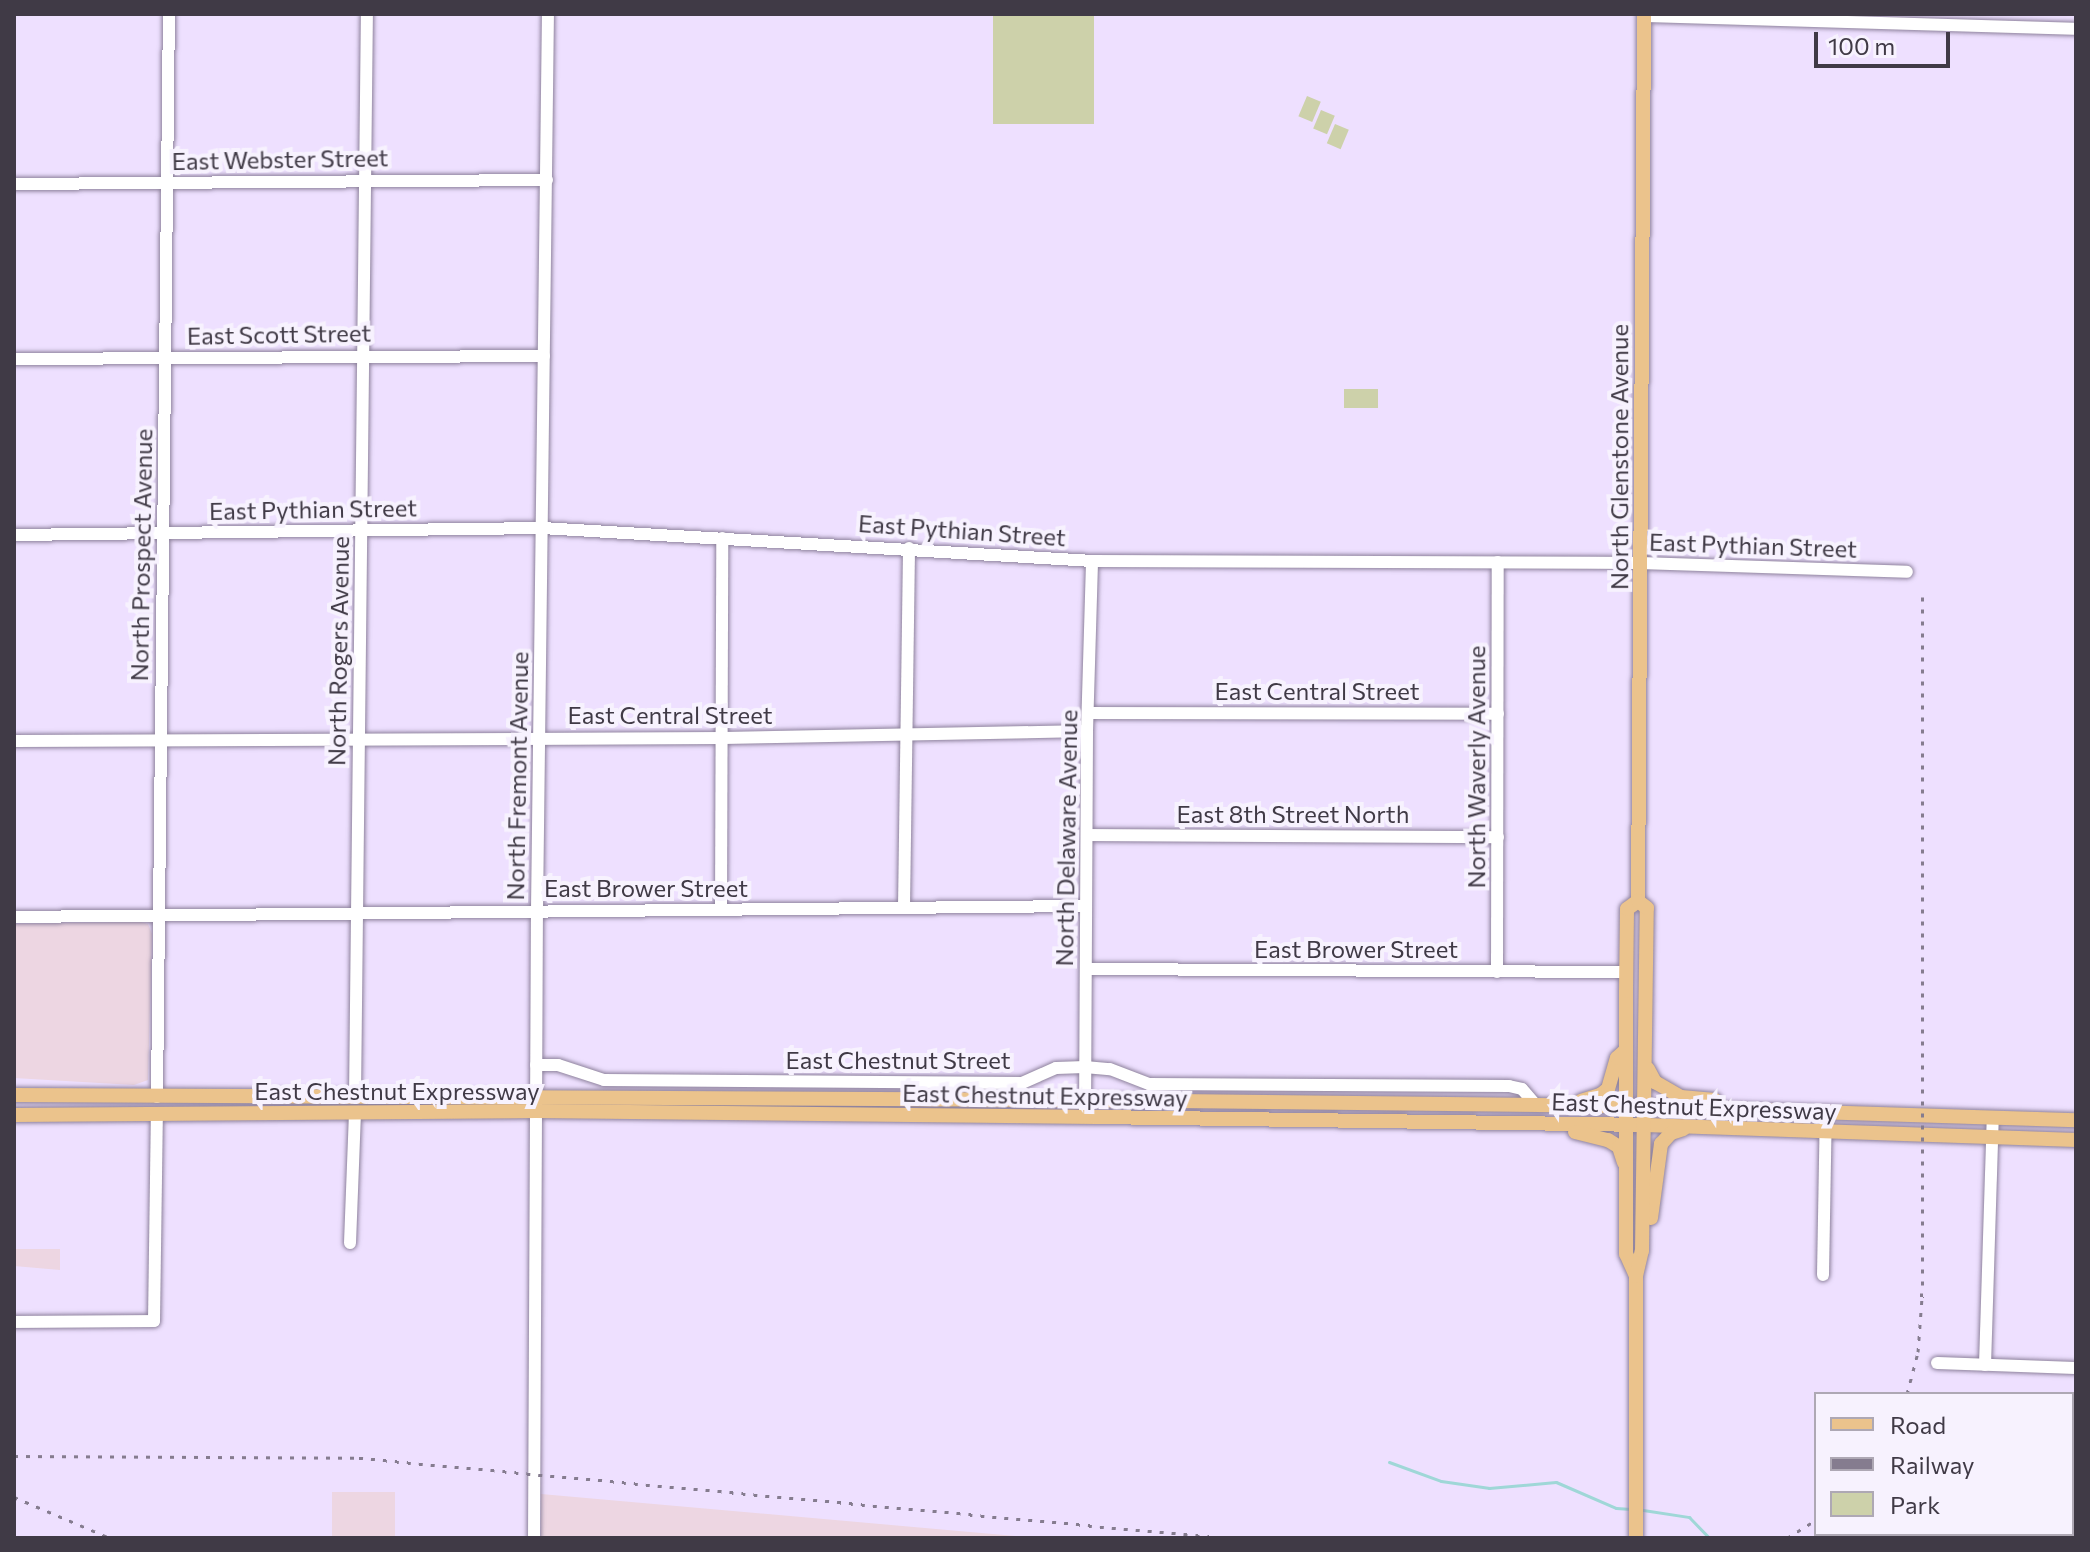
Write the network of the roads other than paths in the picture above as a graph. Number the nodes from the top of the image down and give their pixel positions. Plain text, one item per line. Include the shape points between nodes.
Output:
1 (169, 14) edge
2 (367, 14) edge
3 (548, 14) edge
4 (1644, 15) edge
5 (1844, 18) edge
6 (2076, 29) edge
7 (365, 180) junction
8 (547, 180) junction
9 (167, 182) junction
10 (14, 184) edge
11 (363, 355) junction
12 (544, 356) junction
13 (165, 357) junction
14 (14, 359) edge
15 (542, 528) junction
16 (362, 530) junction
17 (163, 532) junction
18 (14, 535) edge
19 (722, 538) junction
20 (909, 548) junction
21 (1092, 561) junction
22 (1498, 562) junction
23 (1640, 563) junction
24 (1907, 572) dead end
25 (1089, 713) junction
26 (1498, 714) junction
27 (1087, 731) junction
28 (908, 735) junction
29 (540, 737) junction
30 (723, 738) junction
31 (358, 739) junction
32 (14, 741) edge
33 (160, 741) junction
34 (1088, 835) junction
35 (1498, 837) junction
36 (1638, 901) junction
37 (1086, 906) junction
38 (904, 908) junction
39 (537, 910) junction
40 (721, 910) junction
41 (357, 914) junction
42 (159, 915) junction
43 (14, 917) edge
44 (1086, 969) junction
45 (1497, 972) junction
46 (1626, 972) junction
47 (1626, 1050) junction
48 (1646, 1061) junction
49 (536, 1065) junction
50 (1085, 1067) junction
51 (15, 1095) edge
52 (536, 1096) junction
53 (157, 1097) junction
54 (355, 1097) junction
55 (1085, 1100) junction
56 (1536, 1105) junction
57 (1557, 1106) junction
58 (1626, 1106) junction
59 (1646, 1107) junction
60 (536, 1111) junction
61 (1826, 1111) junction
62 (355, 1113) junction
63 (157, 1114) junction
64 (14, 1115) edge
65 (1085, 1117) junction
66 (1993, 1117) junction
67 (2076, 1120) edge
68 (1427, 1122) junction
69 (1626, 1125) junction
70 (1645, 1125) junction
71 (1691, 1127) junction
72 (1826, 1132) junction
73 (1992, 1136) junction
74 (2076, 1140) edge
75 (1626, 1171) junction
76 (350, 1243) dead end
77 (1642, 1251) junction
78 (1823, 1275) dead end
79 (1636, 1276) junction
80 (14, 1322) edge
81 (1937, 1363) dead end
82 (1985, 1365) junction
83 (2076, 1368) edge
84 (534, 1538) edge
85 (1636, 1538) edge

1 - 9 street, North Prospect Avenue
2 - 7 street, North Rogers Avenue
3 - 8 street, North Fremont Avenue
4 - 5 street
4 - 23 main road, North Glenstone Avenue
5 - 6 street
7 - 8 street, East Webster Street
7 - 9 street, East Webster Street
7 - 11 street, North Rogers Avenue
8 - 12 street, North Fremont Avenue
9 - 10 street, East Webster Street
9 - 13 street, North Prospect Avenue
11 - 12 street, East Scott Street
11 - 13 street, East Scott Street
11 - 16 street, North Rogers Avenue
12 - 15 street, North Fremont Avenue
13 - 14 street, East Scott Street
13 - 17 street, North Prospect Avenue
15 - 16 street, East Pythian Street
15 - 19 street, East Pythian Street
15 - 29 street, North Fremont Avenue
16 - 17 street, East Pythian Street
16 - 31 street, North Rogers Avenue
17 - 18 street, East Pythian Street
17 - 33 street, North Prospect Avenue
19 - 20 street, East Pythian Street
19 - 30 street
20 - 21 street, East Pythian Street
20 - 28 street
21 - 22 street, East Pythian Street
21 - 25 street, North Delaware Avenue
22 - 23 street, East Pythian Street
22 - 26 street, North Waverly Avenue
23 - 24 street, East Pythian Street
23 - 36 main road, North Glenstone Avenue
25 - 26 street, East Central Street
25 - 27 street, North Delaware Avenue
26 - 35 street, North Waverly Avenue
27 - 28 street, East Central Street
27 - 34 street, North Delaware Avenue
28 - 30 street, East Central Street
28 - 38 street
29 - 30 street, East Central Street
29 - 31 street, East Central Street
29 - 39 street, North Fremont Avenue
30 - 40 street
31 - 33 street, East Central Street
31 - 41 street, North Rogers Avenue
32 - 33 street, East Central Street
33 - 42 street, North Prospect Avenue
34 - 35 street, East 8th Street North
34 - 37 street, North Delaware Avenue
35 - 45 street, North Waverly Avenue
36 - 46 main road, North Glenstone Avenue via 1627,909
36 - 48 main road, North Glenstone Avenue via 1647,908
37 - 38 street, East Brower Street
37 - 44 street, North Delaware Avenue
38 - 40 street, East Brower Street
39 - 40 street, East Brower Street
39 - 41 street, East Brower Street
39 - 49 street, North Fremont Avenue
41 - 42 street, East Brower Street
41 - 54 street, North Rogers Avenue
42 - 43 street, East Brower Street
42 - 53 street, North Prospect Avenue
44 - 45 street, East Brower Street
44 - 50 street, North Delaware Avenue
45 - 46 street, East Brower Street
46 - 47 main road, North Glenstone Avenue
47 - 57 main road via 1600,1095
47 - 58 main road, North Glenstone Avenue
48 - 59 main road, North Glenstone Avenue
48 - 61 main road via 1655,1082 1681,1097 1806,1105
49 - 50 street, East Chestnut Street via 558,1065 604,1080 1007,1083 1022,1083 1056,1068
49 - 52 street, North Fremont Avenue
50 - 55 street, North Delaware Avenue
50 - 56 street, East Chestnut Street via 1110,1069 1149,1084 1509,1086 1522,1089
51 - 53 main road, East Chestnut Expressway
52 - 54 main road, East Chestnut Expressway
52 - 55 main road, East Chestnut Expressway
52 - 60 street, North Fremont Avenue
53 - 54 main road, East Chestnut Expressway
55 - 56 main road, East Chestnut Expressway
55 - 65 street, North Delaware Avenue
56 - 57 main road, East Chestnut Expressway
57 - 58 main road, East Chestnut Expressway
58 - 59 main road, East Chestnut Expressway
58 - 69 main road, North Glenstone Avenue
59 - 61 main road, East Chestnut Expressway
59 - 70 main road, North Glenstone Avenue
60 - 62 main road, East Chestnut Expressway
60 - 65 main road, East Chestnut Expressway
60 - 84 street, North Fremont Avenue
61 - 66 main road, East Chestnut Expressway
61 - 72 street
62 - 63 main road, East Chestnut Expressway
62 - 76 street
63 - 64 main road, East Chestnut Expressway
63 - 80 street via 154,1321
65 - 68 main road, East Chestnut Expressway
66 - 67 main road, East Chestnut Expressway
66 - 73 street
68 - 69 main road, East Chestnut Expressway
68 - 75 main road via 1454,1129 1597,1135 1619,1147
69 - 70 main road, East Chestnut Expressway
69 - 75 main road, North Glenstone Avenue
70 - 71 main road, East Chestnut Expressway
70 - 77 main road, North Glenstone Avenue
71 - 72 main road, East Chestnut Expressway
71 - 77 main road via 1671,1133 1660,1145
72 - 73 main road, East Chestnut Expressway
72 - 78 street
73 - 74 main road, East Chestnut Expressway
73 - 82 street
75 - 79 main road, North Glenstone Avenue via 1626,1254
77 - 79 main road, North Glenstone Avenue
79 - 85 main road, North Glenstone Avenue
81 - 82 street
82 - 83 street

